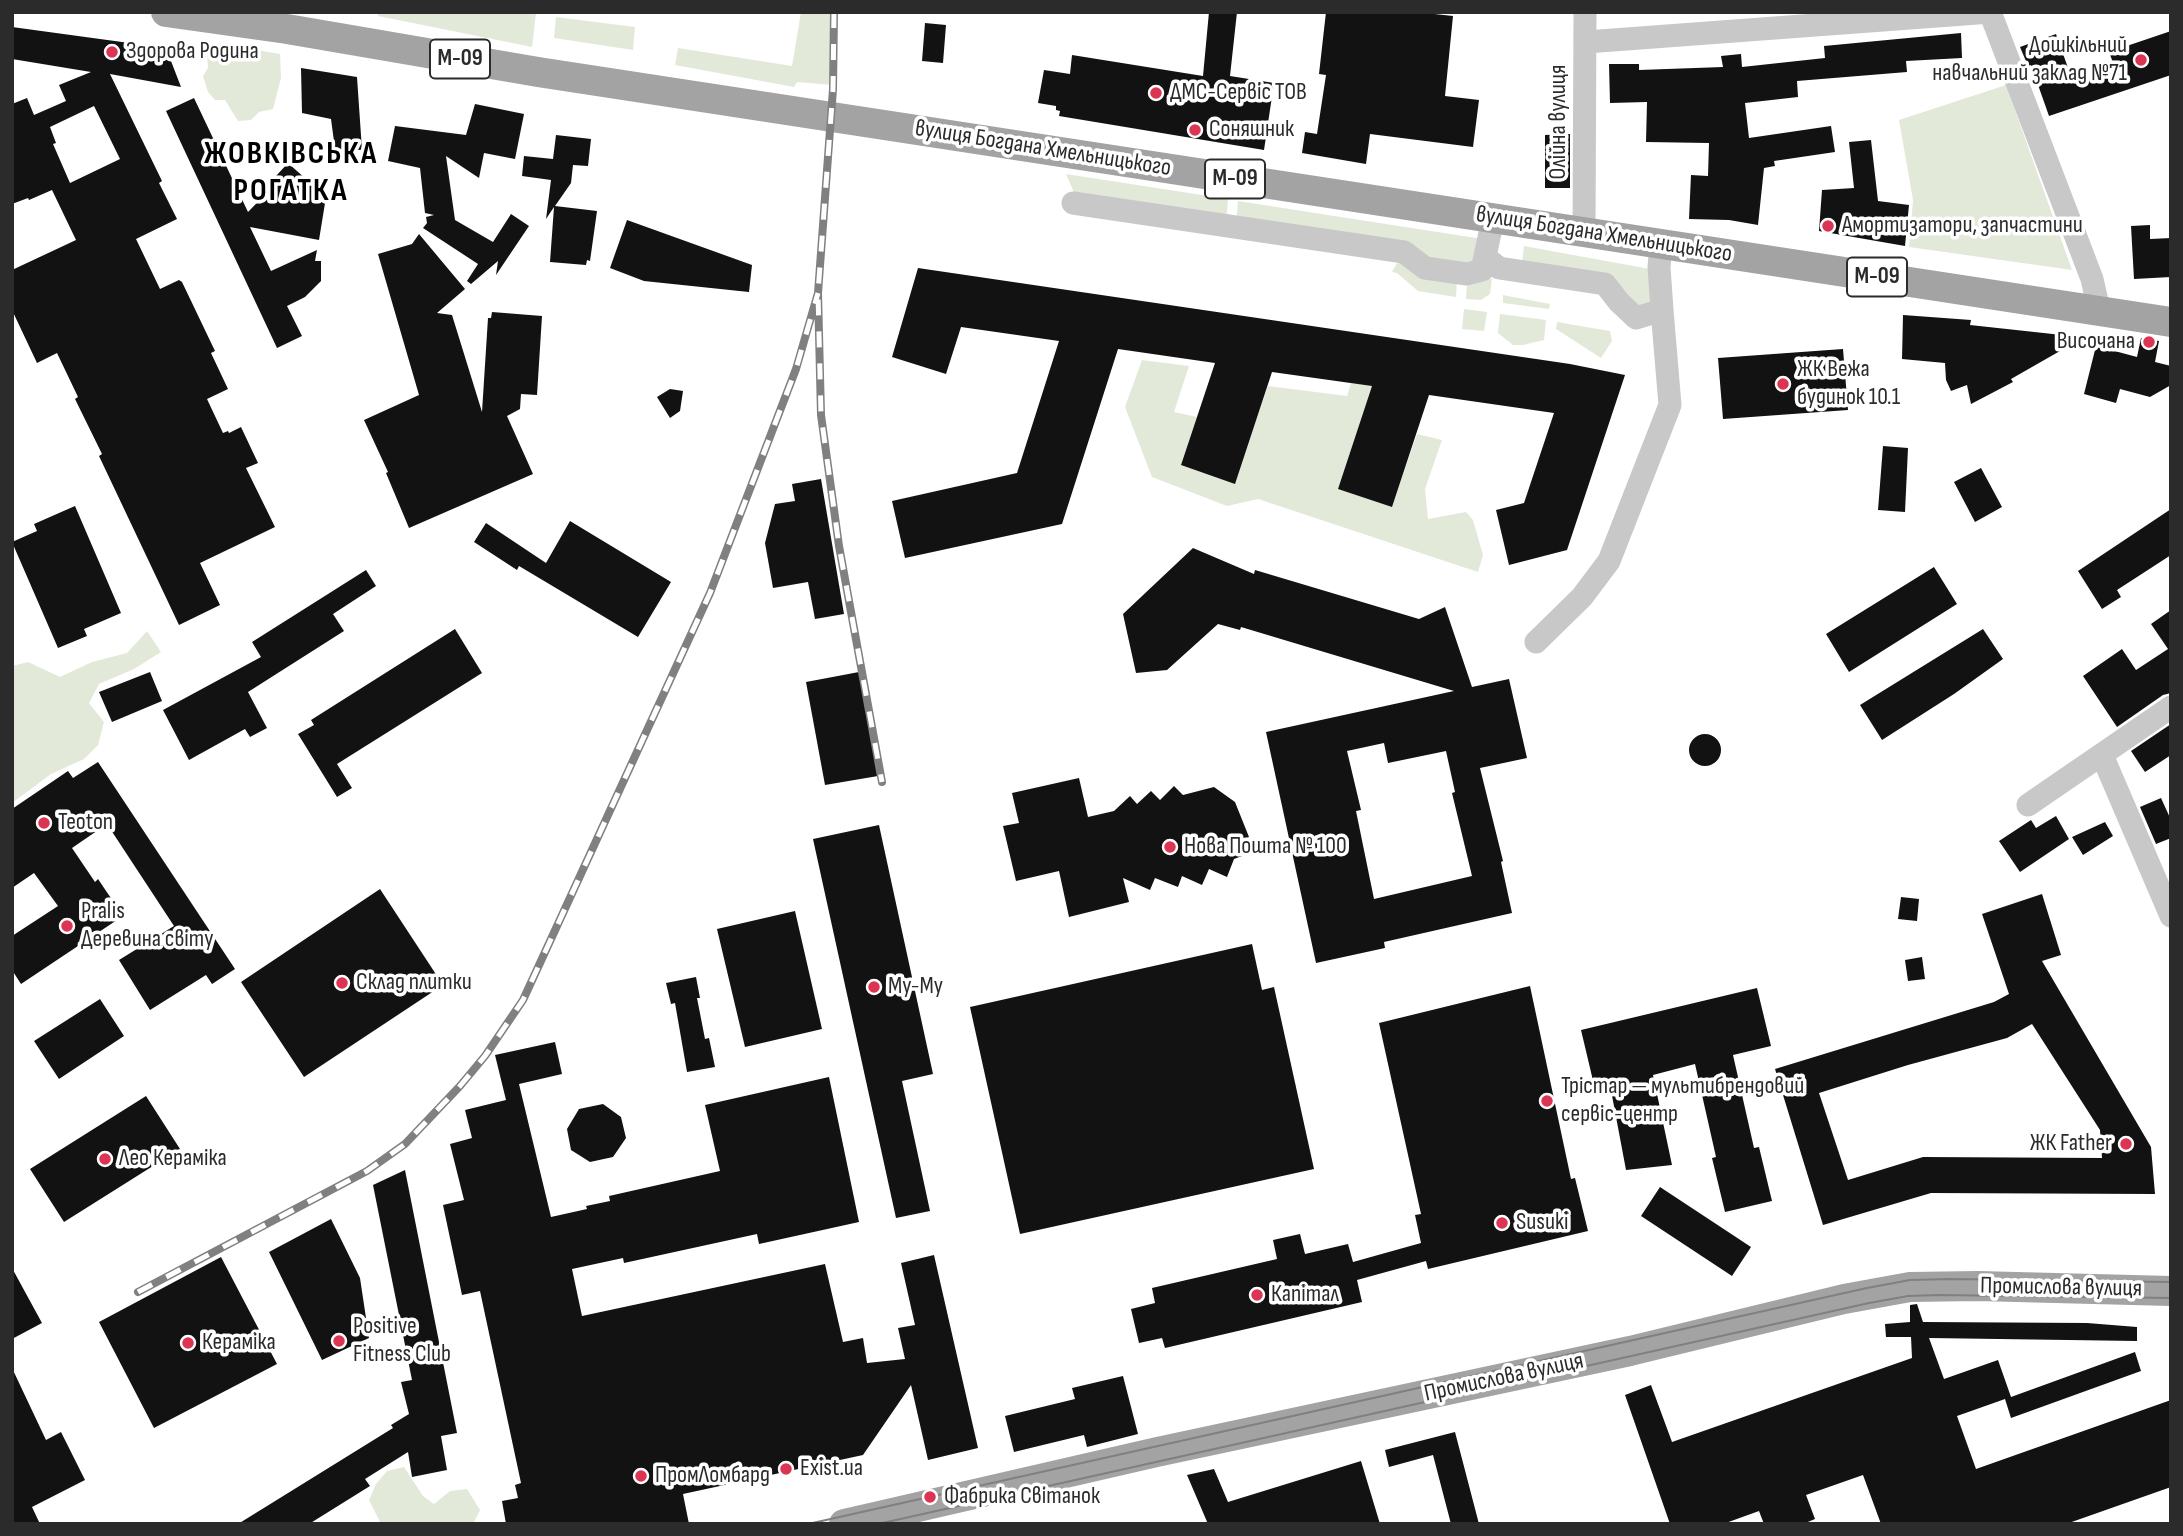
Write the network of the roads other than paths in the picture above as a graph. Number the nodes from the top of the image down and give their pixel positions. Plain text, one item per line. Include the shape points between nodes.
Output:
1 (166, 12) edge
2 (1585, 12) edge
3 (1990, 12) edge
4 (250, 18) edge
5 (1586, 42) junction
6 (1073, 203) dead end
7 (1493, 219) junction
8 (1584, 232) junction
9 (1661, 244) junction
10 (1485, 257) junction
11 (1662, 310) junction
12 (2099, 310) junction
13 (2171, 322) edge
14 (1536, 642) dead end
15 (2171, 707) edge
16 (2102, 755) junction
17 (2028, 805) dead end
18 (2171, 916) edge
19 (2171, 1291) edge
20 (844, 1524) edge

1 - 4 main road, вулиця Богдана Хмельницького / М-09
2 - 5 street, Олійна вулиця
3 - 5 street
3 - 12 street via 2092,279
4 - 7 main road, вулиця Богдана Хмельницького / М-09 via 538,72
5 - 8 street, Олійна вулиця
6 - 10 street via 1404,252 1425,268 1467,274 1482,270
7 - 8 main road, вулиця Богдана Хмельницького / М-09
7 - 10 street
8 - 9 main road, вулиця Богдана Хмельницького / М-09
9 - 11 street
9 - 12 main road, вулиця Богдана Хмельницького / М-09
10 - 11 street via 1499,268 1605,284 1636,318
11 - 14 street via 1670,405 1609,561 1582,597
12 - 13 main road, вулиця Богдана Хмельницького / М-09
15 - 16 street
16 - 17 street
16 - 18 street
19 - 20 main road, Промислова вулиця via 1910,1287

